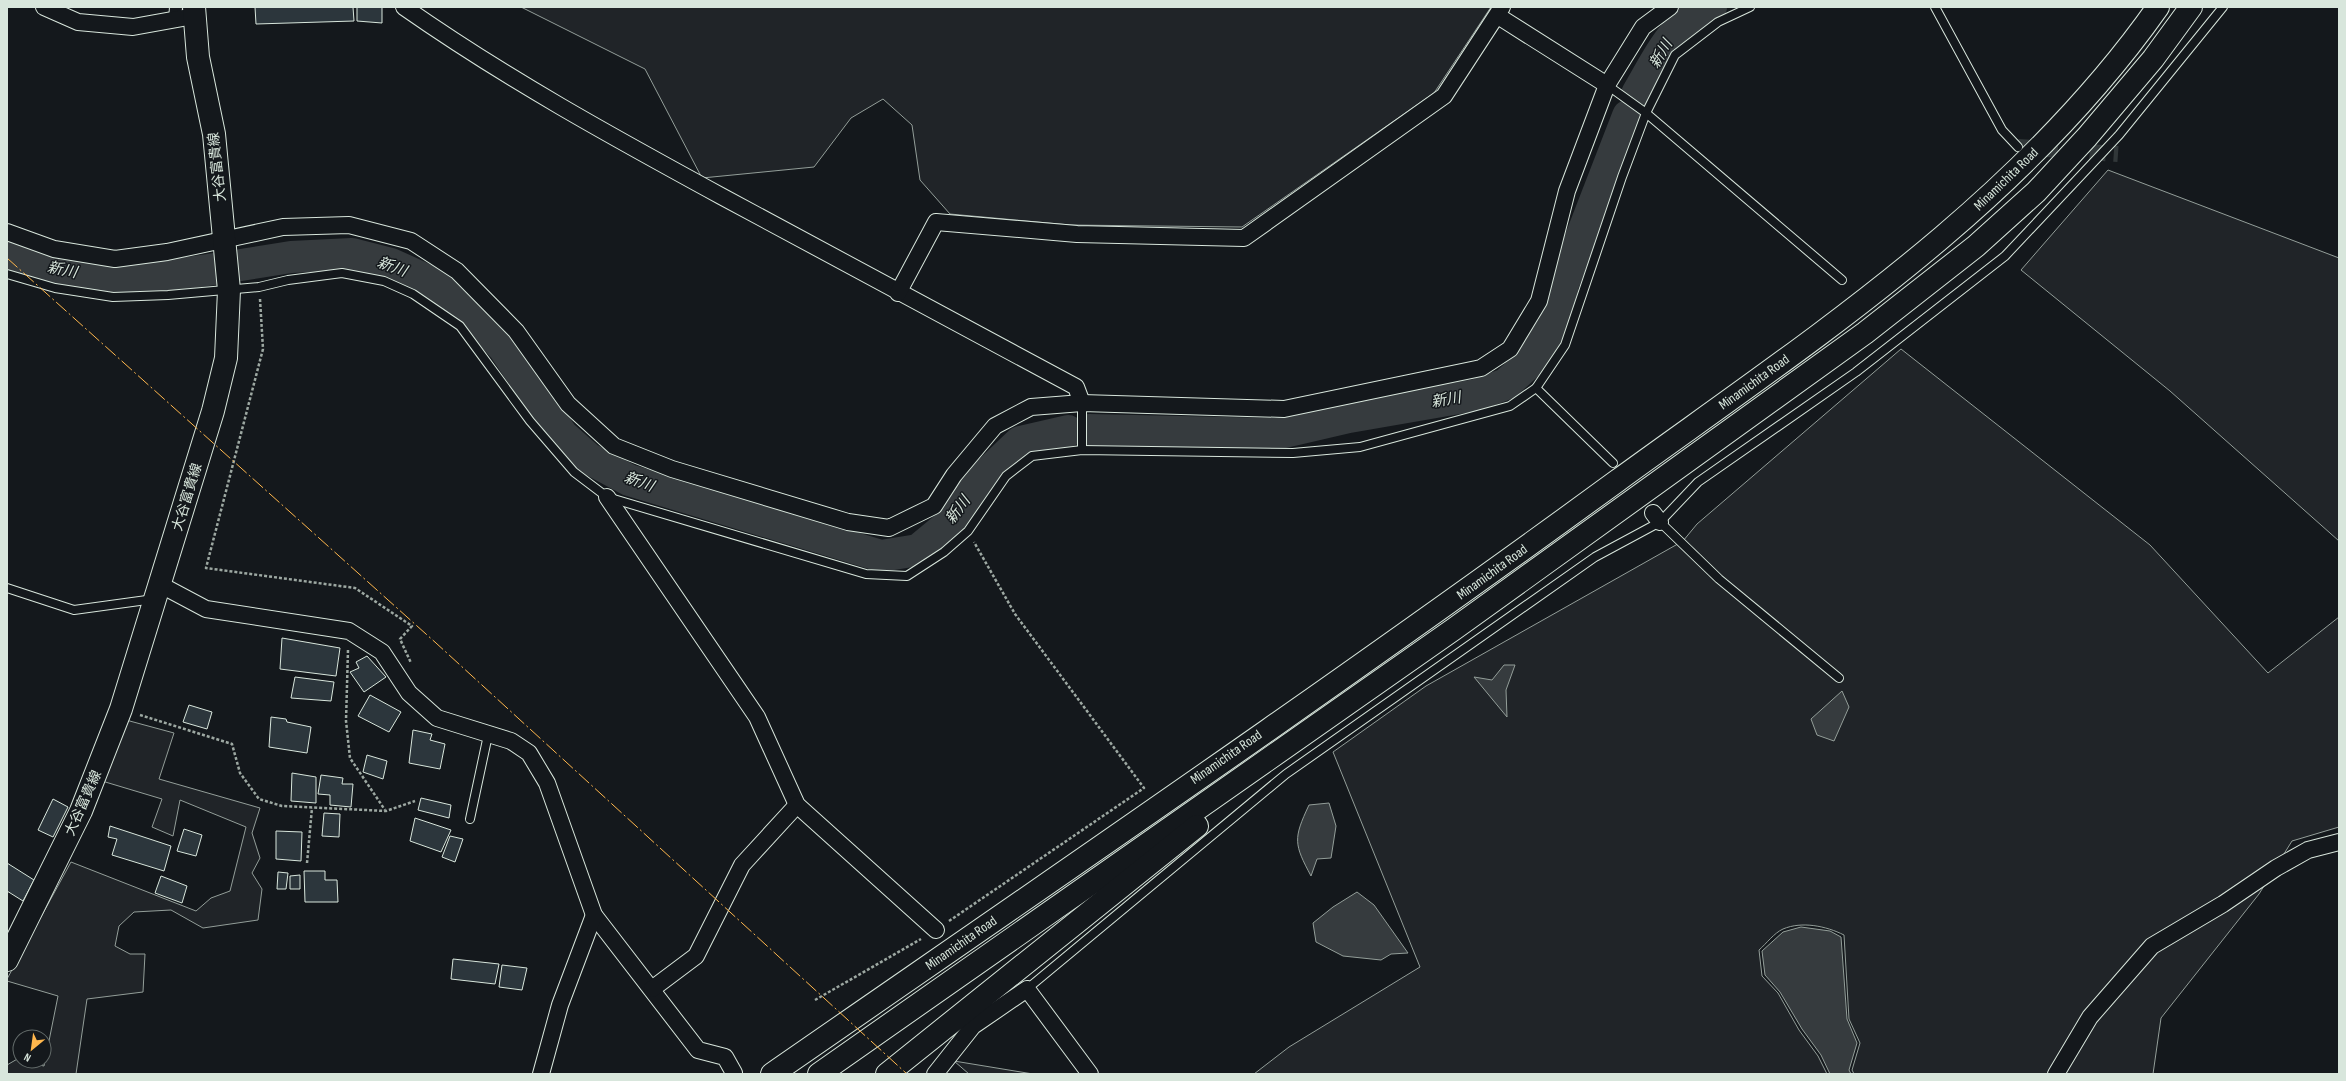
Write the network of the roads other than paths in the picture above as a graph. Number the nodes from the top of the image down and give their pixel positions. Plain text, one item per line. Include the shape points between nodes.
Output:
1 (44, 7) edge
2 (404, 7) edge
3 (1670, 7) edge
4 (1750, 7) edge
5 (1935, 7) edge
6 (2158, 7) edge
7 (2192, 7) edge
8 (2223, 7) edge
9 (1500, 12) edge
10 (185, 13) edge
11 (1607, 85) junction
12 (1646, 113) junction
13 (2018, 147) tunnel mouth
14 (7, 232) edge
15 (224, 239) junction
16 (7, 274) edge
17 (1842, 280) dead end
18 (229, 290) junction
19 (898, 293) junction
20 (1536, 388) junction
21 (1082, 403) junction
22 (1082, 450) junction
23 (1613, 463) dead end
24 (607, 497) junction
25 (1656, 518) junction
26 (7, 588) edge
27 (157, 591) junction
28 (1839, 678) dead end
29 (488, 735) junction
30 (1255, 768) junction
31 (797, 805) junction
32 (470, 819) dead end
33 (2339, 842) edge
34 (594, 915) junction
35 (936, 930) road end
36 (7, 960) edge
37 (652, 989) junction
38 (1027, 989) junction
39 (734, 1073) dead end
40 (541, 1074) edge
41 (772, 1074) edge
42 (819, 1074) edge
43 (887, 1074) edge
44 (935, 1074) edge
45 (1090, 1074) edge
46 (2056, 1074) edge

1 - 10 street via 78,22 133,27
2 - 19 street via 464,49 556,106
3 - 11 street via 1643,27
4 - 12 lane via 1718,22 1675,55
5 - 13 lane via 2002,130
6 - 41 main road, Minamichita Road via 2113,65 2063,122 2001,186 1940,241 1853,310 1469,589
7 - 30 main road, Minamichita Road via 2153,59 2087,136 2036,192 1976,246 1859,337 1454,629
8 - 25 lane via 2119,135 2005,256 1856,372 1698,482
9 - 11 street
9 - 19 street via 1444,96 1244,238 1077,234 936,222
10 - 15 main road, 大谷富貴線 via 198,57 214,134
11 - 12 lane
11 - 21 street via 1567,191 1539,302 1510,350 1481,368 1284,409
12 - 17 lane
12 - 20 lane via 1565,344
14 - 15 street via 54,249 115,258 167,252
15 - 18 main road, 大谷富貴線
15 - 21 street via 283,227 350,225 411,241 457,270 516,331 568,404 614,446 672,470 848,522 889,528 934,506 954,475 995,426 1031,407
16 - 18 lane via 55,288 114,297
18 - 24 lane via 342,273 384,281 413,294 460,326 530,421 574,472
18 - 27 main road, 大谷富貴線 via 226,358 214,411
19 - 21 street via 1076,387
20 - 22 lane via 1510,406 1360,447 1293,453
20 - 23 lane
21 - 22 lane
22 - 24 lane via 1032,456 1006,476 968,531 944,552 907,576 866,574
24 - 31 street via 757,717
25 - 28 lane via 1719,579
25 - 38 lane via 1595,557 1286,774
26 - 27 lane via 74,610
27 - 29 street via 206,610 349,631 382,652 409,693 437,718
27 - 36 main road, 大谷富貴線 via 121,709 81,811
29 - 32 lane
29 - 34 street via 511,741 529,753 546,782
30 - 42 main road, Minamichita Road
30 - 43 main road via 1248,784
31 - 35 street
31 - 37 street via 742,864 696,956
33 - 46 street via 2308,850 2152,946 2090,1017
34 - 37 street
34 - 40 street via 560,1005
37 - 39 street via 698,1050 725,1056
38 - 44 street via 973,1026
38 - 45 street

